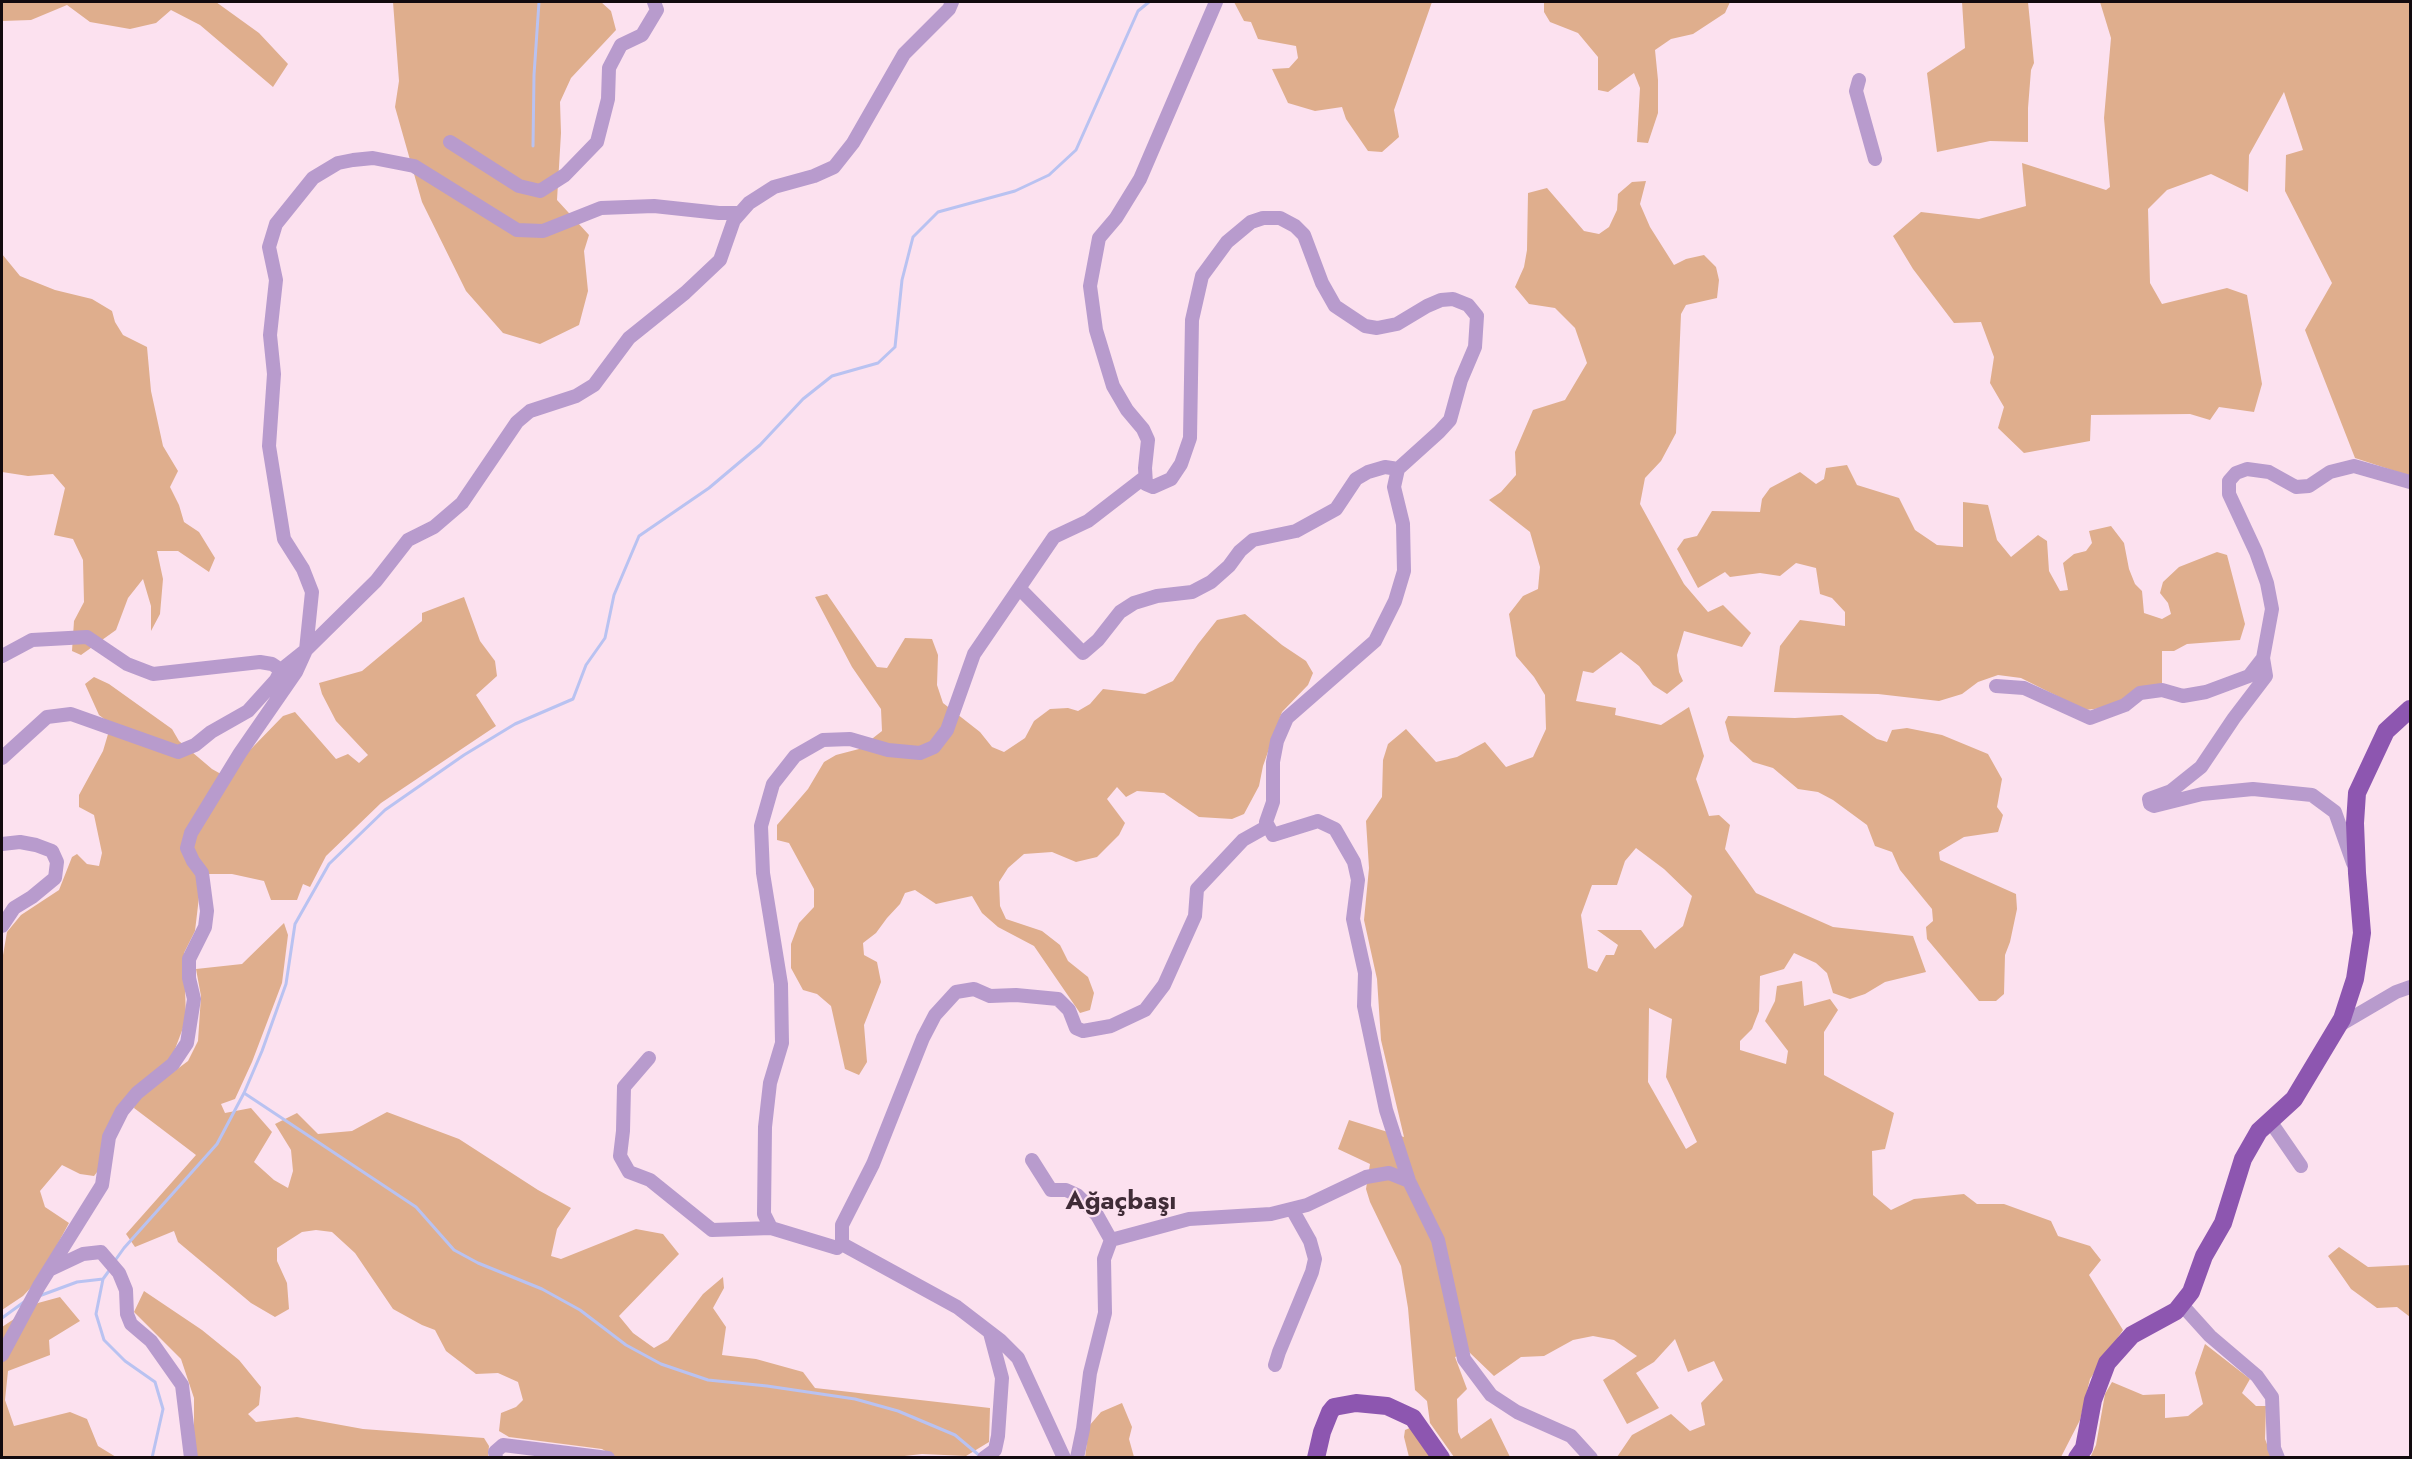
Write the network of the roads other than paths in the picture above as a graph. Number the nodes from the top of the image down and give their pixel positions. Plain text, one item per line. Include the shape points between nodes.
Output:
1 (654, 2) edge
2 (952, 2) edge
3 (1216, 2) edge
4 (1859, 80) dead end
5 (450, 142) dead end
6 (1875, 159) dead end
7 (740, 213) junction
8 (1398, 469) junction
9 (1145, 477) junction
10 (2410, 482) edge
11 (1020, 589) junction
12 (306, 650) junction
13 (2, 656) edge
14 (2263, 658) junction
15 (281, 670) junction
16 (1996, 686) dead end
17 (2410, 709) edge
18 (2, 758) edge
19 (1268, 826) junction
20 (2, 844) edge
21 (2356, 873) junction
22 (2, 926) edge
23 (2410, 987) edge
24 (2338, 1026) junction
25 (649, 1058) dead end
26 (2270, 1121) junction
27 (1032, 1160) dead end
28 (2301, 1166) dead end
29 (1409, 1181) junction
30 (1292, 1209) junction
31 (771, 1228) junction
32 (1111, 1240) junction
33 (842, 1244) junction
34 (50, 1270) junction
35 (2182, 1305) junction
36 (990, 1333) junction
37 (2, 1355) edge
38 (1275, 1365) dead end
39 (191, 1458) edge
40 (496, 1458) edge
41 (608, 1458) edge
42 (984, 1458) edge
43 (1064, 1458) edge
44 (1077, 1458) edge
45 (1316, 1458) edge
46 (1441, 1458) edge
47 (1591, 1458) edge
48 (2078, 1458) edge
49 (2278, 1458) edge

1 - 5 street via 657,10 642,35 621,45 609,68 608,99 597,142 557,180 540,191 519,186
2 - 7 street via 904,54 834,167 774,187
3 - 9 street via 1140,179 1099,238 1090,286 1096,330 1113,386 1148,440
4 - 6 street via 1856,91
7 - 12 street via 720,260 629,338 594,384 576,396 530,411 517,422 462,503 434,527 408,540 376,581
7 - 12 street via 654,206 601,208 543,231 517,230 414,166 373,158 353,160 314,178 276,224 269,247 276,280 270,335 274,374 269,446 284,539 312,592
8 - 9 street via 1449,420 1475,347 1476,316 1468,305 1453,299 1441,300 1397,324 1365,326 1335,306 1304,235 1280,218 1263,218 1251,222 1227,242 1202,276 1192,320 1190,438 1171,479 1153,487 1146,484
8 - 11 street via 1385,467 1368,472 1356,480 1336,509 1296,531 1253,540 1211,582 1192,592 1134,603 1120,612 1083,653
8 - 19 street via 1394,487 1403,524 1404,571 1395,601 1375,641 1287,718 1273,762 1273,801
9 - 11 street via 1088,521 1054,537
10 - 14 street via 2354,466 2330,472 2309,486 2296,487 2269,472 2247,469 2236,473 2229,482 2229,494 2256,552 2272,609
11 - 31 street via 974,654 946,730 934,747 921,753 888,750 849,739 823,740 795,756 773,784 762,826 763,873 781,984 782,1043 770,1083 765,1127 764,1214
12 - 15 street
12 - 34 street via 296,672 191,833 188,848 202,873 207,911 205,927 189,959 194,999 188,1043 173,1064 136,1093 122,1111 109,1137 102,1185
13 - 15 street via 32,640 87,637 127,664 153,674 260,662
14 - 16 street via 2249,676 2206,692 2183,696 2162,690 2140,693 2125,705 2090,718 2024,688
14 - 21 street via 2266,676 2201,767 2171,791 2149,799 2150,804 2253,789 2312,795 2335,812
15 - 18 street via 248,711 178,752 71,714 47,717
17 - 21 main road via 2386,731 2357,793
19 - 29 street via 1273,835 1318,821 1335,829 1354,862 1358,880 1353,919 1365,973 1364,1006 1386,1110
19 - 33 street via 1243,840 1197,889 1195,916 1164,985 1145,1010 1111,1026 1083,1031 1076,1028 1069,1010 1058,999 990,996 974,989 956,992 935,1015 923,1038 881,1146 842,1225
20 - 22 street via 36,845 52,851 57,862 55,878 14,908
21 - 24 main road via 2362,933 2355,979
23 - 24 street
24 - 26 main road via 2294,1099
25 - 31 street via 624,1087 620,1156 629,1172 650,1180 712,1230
26 - 28 street
26 - 35 main road via 2259,1131 2243,1159 2223,1223
27 - 32 street via 1051,1190 1077,1195 1097,1215
29 - 30 street via 1389,1173 1366,1177
29 - 47 street via 1438,1240 1464,1359 1491,1395 1517,1412 1571,1436
30 - 32 street via 1189,1219
30 - 38 street via 1315,1259
31 - 33 street via 837,1248
32 - 44 street via 1104,1259 1105,1312 1090,1373
33 - 36 street via 957,1307
34 - 37 street
34 - 39 street via 83,1254 101,1252 119,1273 131,1324 151,1341 182,1385
35 - 48 main road via 2132,1335 2107,1363
35 - 49 street via 2210,1336 2258,1376 2272,1397 2274,1448
36 - 42 street via 1002,1378 995,1450
36 - 43 street via 1018,1358
40 - 41 street via 495,1452 503,1445
45 - 46 main road via 1329,1412 1334,1407 1356,1403 1387,1406 1413,1418

